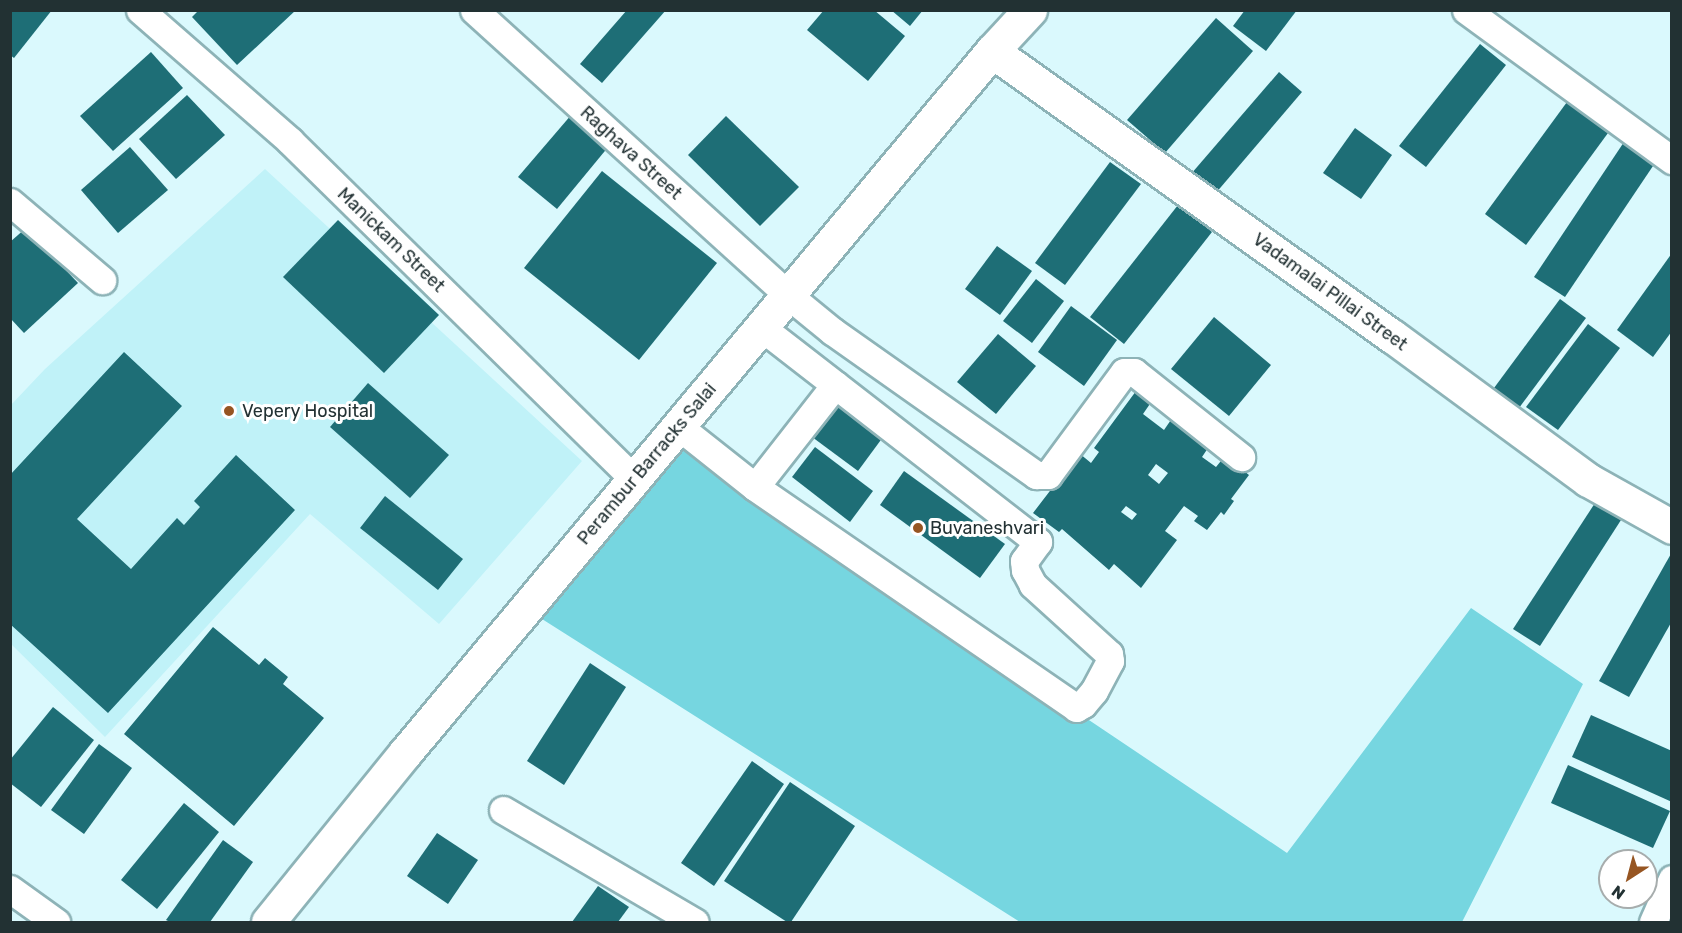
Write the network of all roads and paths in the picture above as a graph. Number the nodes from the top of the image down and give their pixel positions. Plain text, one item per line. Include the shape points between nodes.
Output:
1 (140, 10) edge
2 (474, 10) edge
3 (1030, 10) edge
4 (1466, 10) edge
5 (992, 51) junction
6 (1671, 160) edge
7 (10, 202) edge
8 (102, 280) dead end
9 (788, 295) junction
10 (761, 327) junction
11 (835, 385) junction
12 (678, 426) junction
13 (1241, 457) dead end
14 (634, 479) junction
15 (755, 487) junction
16 (1671, 527) edge
17 (503, 810) dead end
18 (1671, 879) edge
19 (10, 889) edge
20 (56, 922) edge
21 (268, 922) edge
22 (695, 922) edge
23 (1653, 922) edge

1 - 14 street, Manickam Street via 290,141
2 - 9 street, Raghava Street
3 - 5 main road, Perambur Barracks Salai
4 - 6 street
5 - 9 main road, Perambur Barracks Salai
5 - 16 main road, Vadamalai Pillai Street via 1588,480
7 - 8 street
9 - 10 main road, Perambur Barracks Salai
9 - 13 street, Raghava Street via 832,331 1036,475 1047,475 1124,372 1134,372
10 - 11 street
10 - 12 main road, Perambur Barracks Salai
11 - 15 street
11 - 15 street via 1038,542 1024,561 1033,585 1109,654 1110,661 1094,691 1076,708
12 - 14 main road, Perambur Barracks Salai
12 - 15 street
14 - 21 main road, Perambur Barracks Salai
17 - 22 street
18 - 23 street
19 - 20 street

